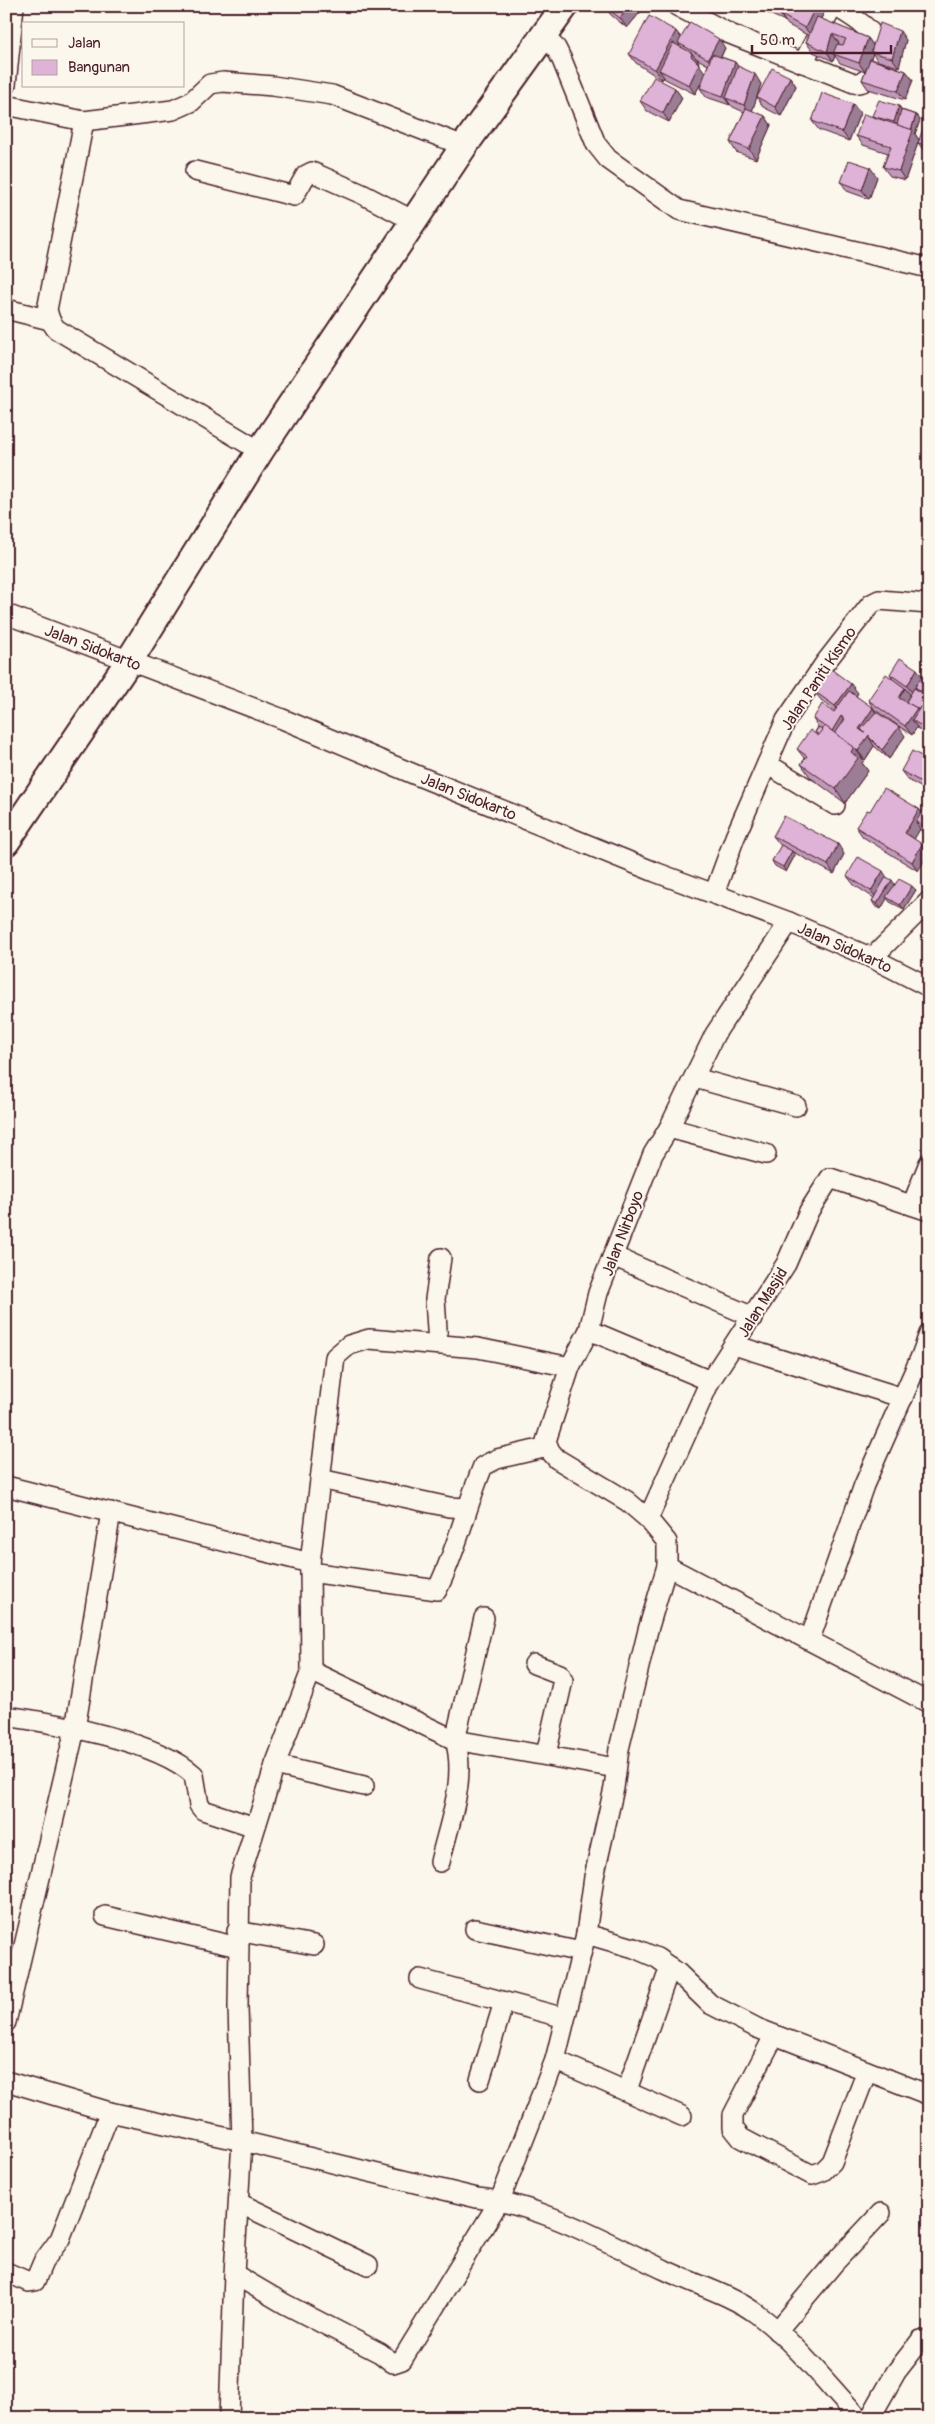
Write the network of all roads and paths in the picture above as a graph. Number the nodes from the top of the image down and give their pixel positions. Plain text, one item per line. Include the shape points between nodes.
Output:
1 (14, 6) edge
2 (565, 6) edge
3 (677, 6) edge
4 (834, 6) edge
5 (543, 36) junction
6 (803, 63) junction
7 (6, 85) edge
8 (6, 105) edge
9 (84, 120) junction
10 (464, 146) junction
11 (195, 171) dead end
12 (414, 221) junction
13 (929, 268) edge
14 (6, 310) edge
15 (50, 320) junction
16 (260, 451) junction
17 (929, 604) edge
18 (6, 614) edge
19 (129, 661) junction
20 (767, 764) junction
21 (834, 805) dead end
22 (6, 842) edge
23 (714, 894) junction
24 (929, 901) edge
25 (788, 922) junction
26 (872, 958) junction
27 (929, 987) edge
28 (695, 1078) junction
29 (796, 1106) dead end
30 (670, 1128) junction
31 (766, 1154) dead end
32 (929, 1163) edge
33 (920, 1208) edge
34 (613, 1256) junction
35 (441, 1258) dead end
36 (753, 1317) junction
37 (589, 1330) junction
38 (929, 1334) edge
39 (438, 1344) junction
40 (734, 1345) junction
41 (570, 1367) junction
42 (710, 1381) junction
43 (903, 1398) junction
44 (548, 1447) junction
45 (320, 1479) junction
46 (6, 1486) edge
47 (467, 1508) junction
48 (111, 1512) junction
49 (648, 1519) junction
50 (668, 1566) junction
51 (310, 1568) junction
52 (484, 1618) dead end
53 (810, 1639) junction
54 (534, 1664) dead end
55 (311, 1671) junction
56 (929, 1703) edge
57 (6, 1716) edge
58 (74, 1729) junction
59 (455, 1740) junction
60 (546, 1754) junction
61 (275, 1765) junction
62 (616, 1768) junction
63 (364, 1786) dead end
64 (255, 1827) junction
65 (440, 1862) dead end
66 (105, 1916) dead end
67 (475, 1929) dead end
68 (238, 1939) junction
69 (583, 1943) junction
70 (314, 1945) dead end
71 (670, 1967) junction
72 (420, 1979) dead end
73 (504, 2002) junction
74 (565, 2018) junction
75 (6, 2022) edge
76 (774, 2036) junction
77 (555, 2060) junction
78 (867, 2071) junction
79 (480, 2080) dead end
80 (6, 2081) edge
81 (628, 2090) junction
82 (929, 2095) edge
83 (110, 2112) junction
84 (682, 2116) dead end
85 (242, 2141) junction
86 (500, 2200) junction
87 (239, 2203) junction
88 (881, 2213) dead end
89 (368, 2265) dead end
90 (6, 2272) edge
91 (234, 2274) junction
92 (777, 2331) junction
93 (922, 2340) dead end
94 (229, 2418) edge
95 (859, 2418) edge
96 (870, 2418) edge

1 - 7 street
2 - 5 main road
3 - 6 street via 730,34
4 - 6 street
4 - 6 street via 865,26 876,38 878,46 870,77 865,82 854,83
5 - 10 main road
5 - 13 street via 556,48 562,60 596,144 608,159 679,210
8 - 9 street
9 - 10 street via 173,110 192,102 210,84 223,82 332,95
9 - 15 street via 47,310
10 - 12 main road
11 - 12 street via 294,196 306,175 312,172
12 - 16 main road
14 - 15 street
15 - 16 street via 56,329
16 - 19 main road
17 - 20 street, Jalan Paniti Kismo via 879,600 871,604 786,720
18 - 19 street, Jalan Sidokarto
19 - 22 main road
19 - 23 street, Jalan Sidokarto via 280,718 416,776
20 - 21 street
20 - 23 street, Jalan Paniti Kismo
23 - 25 street, Jalan Sidokarto
24 - 26 street
25 - 26 street, Jalan Sidokarto
25 - 28 street, Jalan Nirboyo via 715,1034
26 - 27 street, Jalan Sidokarto
28 - 29 street
28 - 30 street, Jalan Nirboyo
30 - 31 street
30 - 34 street, Jalan Nirboyo via 653,1154
32 - 33 street
33 - 36 street, Jalan Masjid via 830,1178 809,1211 786,1264
34 - 36 street
34 - 37 street, Jalan Nirboyo via 598,1293
35 - 39 street via 436,1299
36 - 40 street, Jalan Masjid
37 - 41 street, Jalan Nirboyo
37 - 42 street
38 - 43 street
39 - 41 street via 478,1348
39 - 45 street via 369,1339 349,1345 335,1357
40 - 42 street, Jalan Masjid
40 - 43 street
41 - 44 street, Jalan Nirboyo via 546,1441
42 - 49 street, Jalan Masjid
43 - 53 street via 864,1485
44 - 47 street via 497,1459 484,1466
44 - 49 street via 557,1459 627,1501
45 - 47 street via 449,1507
45 - 51 street
46 - 48 street
47 - 51 street via 452,1560 441,1583
48 - 51 street
48 - 58 street
49 - 50 street via 666,1542
50 - 53 street
50 - 62 street via 635,1681
51 - 55 street
52 - 59 street
53 - 56 street
54 - 60 street via 560,1674 563,1680
55 - 59 street
55 - 61 street
57 - 58 street
58 - 64 street via 152,1751 168,1759 194,1775 199,1805 204,1810
58 - 75 street
59 - 60 street
59 - 65 street via 460,1776
60 - 62 street
61 - 63 street
61 - 64 street
62 - 69 street
64 - 68 street via 240,1877
66 - 68 street
67 - 69 street
68 - 70 street
68 - 85 street
69 - 71 street via 634,1948
69 - 74 street
71 - 76 street via 710,2004
71 - 81 street
72 - 73 street
73 - 74 street
73 - 79 street
74 - 77 street
76 - 78 street
76 - 78 street via 734,2115 733,2128 741,2138 812,2175 823,2171 832,2162
77 - 81 street
77 - 86 street
78 - 82 street
80 - 83 street
81 - 84 street
83 - 85 street
83 - 90 street via 60,2240 43,2262 35,2281 29,2282
85 - 86 street via 477,2198
85 - 87 street
86 - 91 street via 398,2362 393,2363
86 - 92 street via 578,2228 709,2288 756,2314
87 - 89 street
87 - 91 street
88 - 92 street
91 - 94 street
92 - 95 street
93 - 96 street via 896,2372

